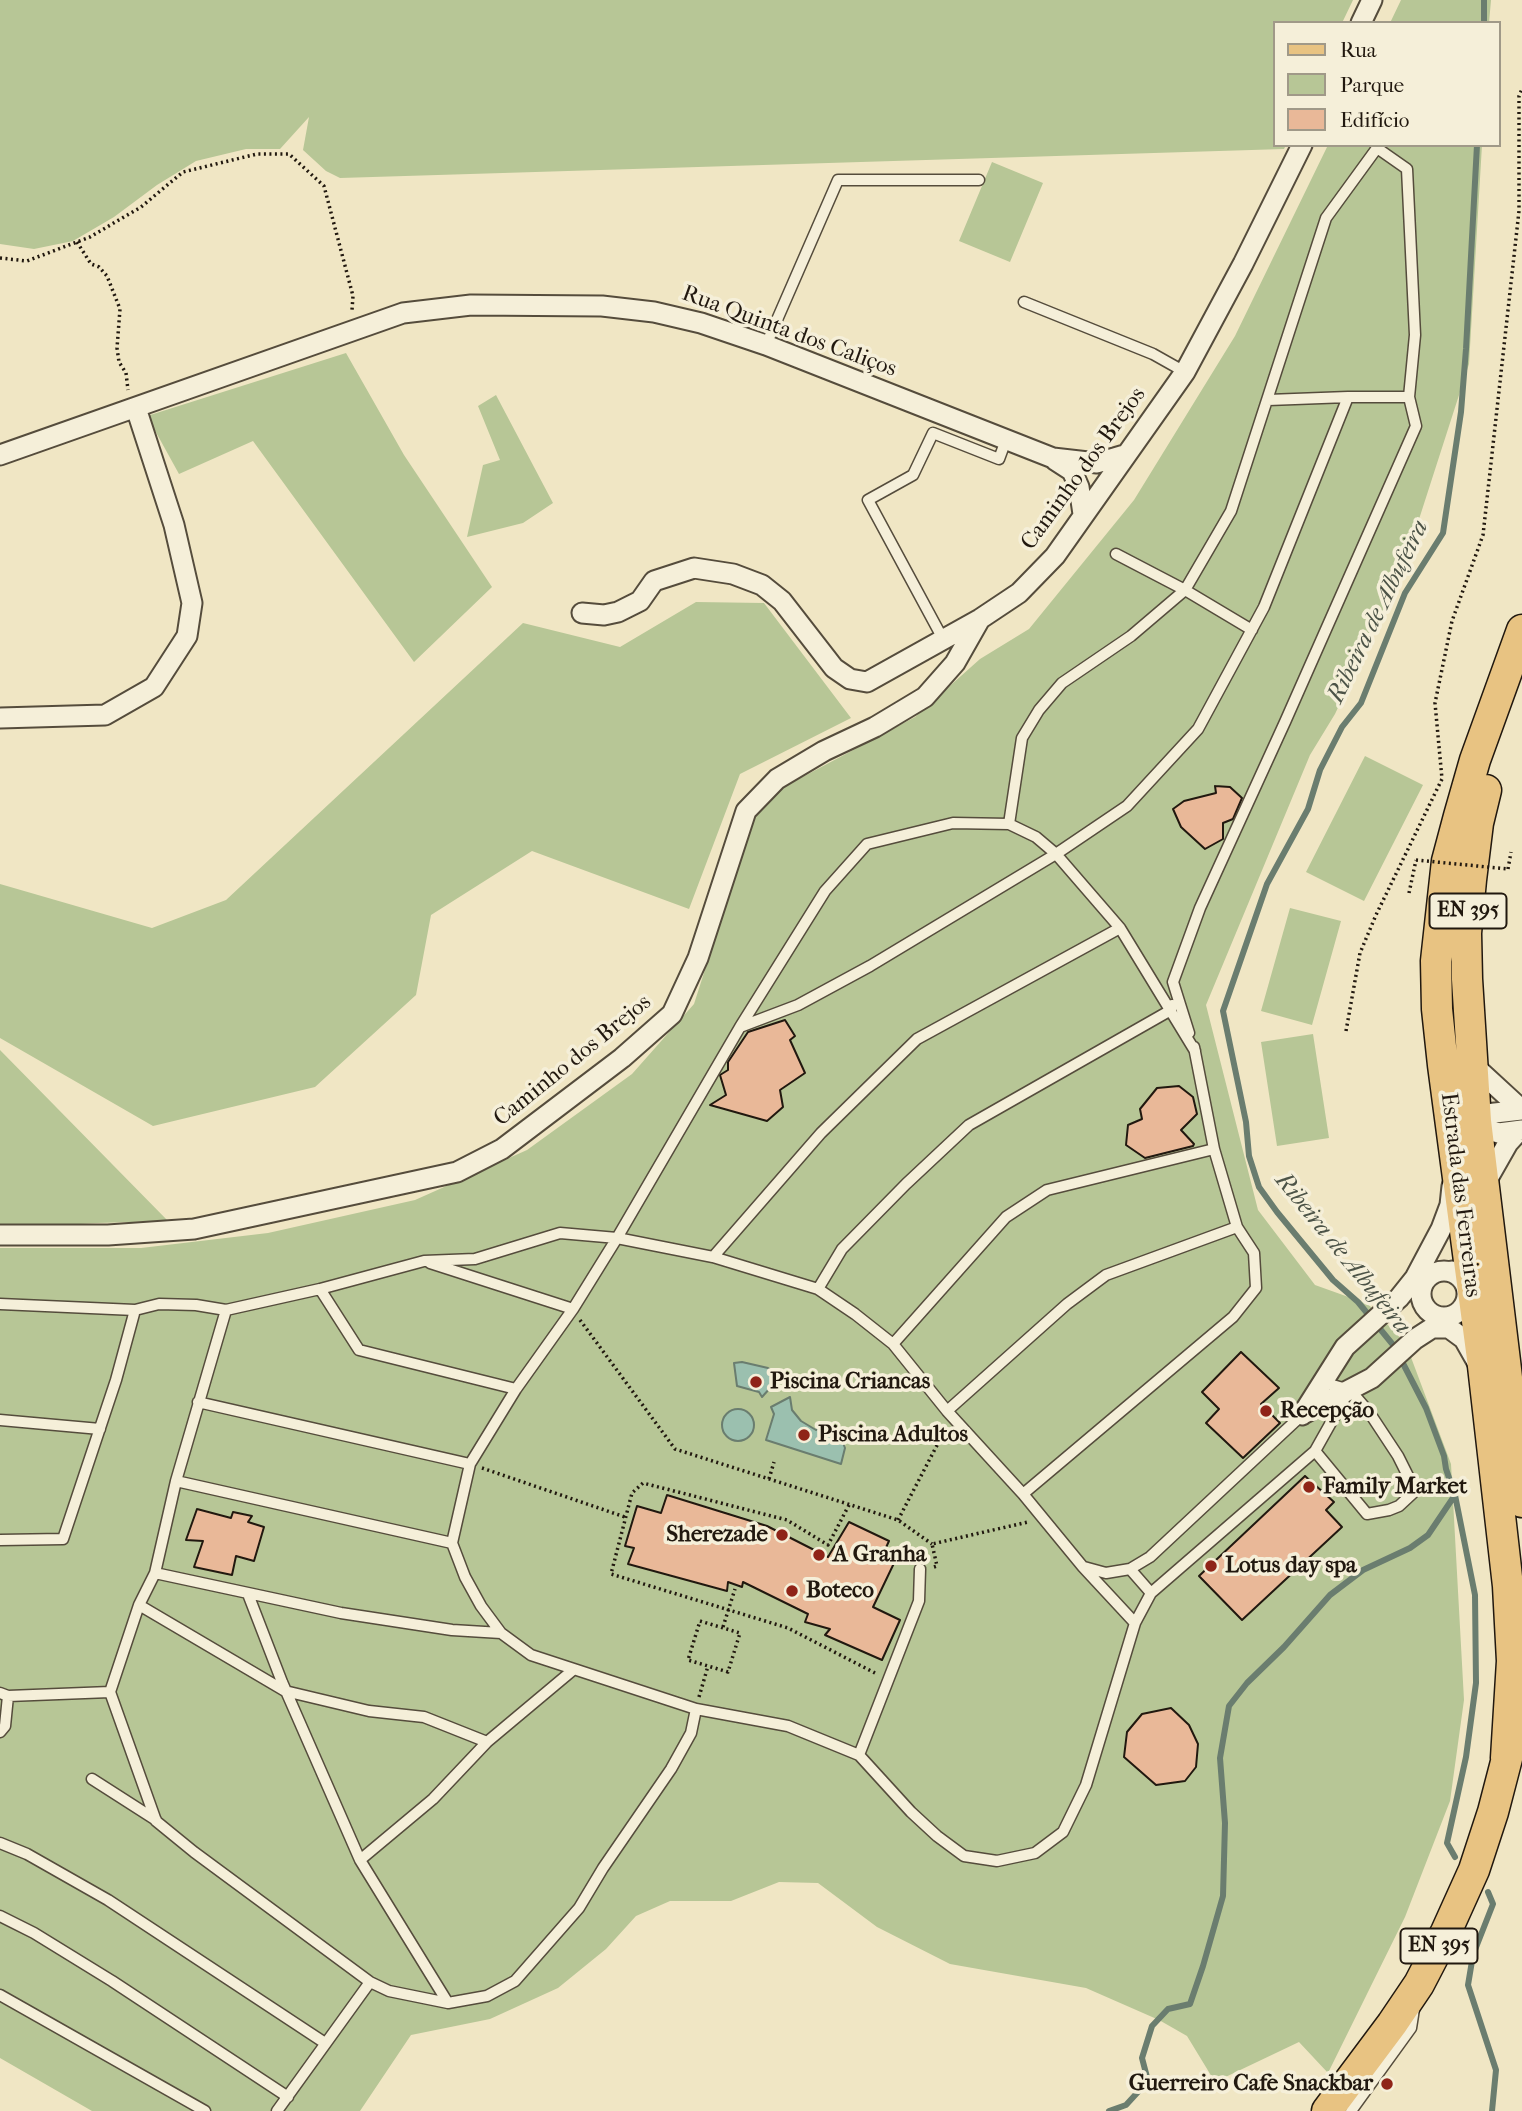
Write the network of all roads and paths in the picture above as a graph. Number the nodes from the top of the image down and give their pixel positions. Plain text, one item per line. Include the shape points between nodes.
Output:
1 (1372, 0) edge
2 (1362, 21) edge
3 (1522, 89) edge
4 (1301, 147) edge
5 (979, 180) dead end
6 (77, 242) junction
7 (0, 258) edge
8 (1024, 302) dead end
9 (350, 331) junction
10 (766, 345) junction
11 (1185, 372) junction
12 (1348, 397) junction
13 (1409, 397) junction
14 (1268, 400) junction
15 (136, 408) junction
16 (1006, 440) junction
17 (0, 455) edge
18 (1124, 455) junction
19 (1053, 458) junction
20 (1083, 514) junction
21 (1116, 554) dead end
22 (1185, 590) junction
23 (582, 613) dead end
24 (980, 619) junction
25 (1252, 629) junction
26 (1520, 636) edge
27 (943, 639) junction
28 (0, 718) edge
29 (1009, 824) junction
30 (1511, 852) dead end
31 (1056, 854) junction
32 (1409, 893) dead end
33 (1120, 928) junction
34 (1438, 936) junction
35 (1173, 982) junction
36 (1171, 1010) junction
37 (740, 1027) junction
38 (1346, 1031) dead end
39 (1195, 1051) junction
40 (1472, 1065) junction
41 (1522, 1110) edge
42 (1476, 1121) junction
43 (1520, 1131) edge
44 (1214, 1149) junction
45 (1454, 1158) junction
46 (1484, 1184) junction
47 (1237, 1227) junction
48 (0, 1235) edge
49 (617, 1238) junction
50 (1428, 1254) junction
51 (713, 1257) junction
52 (424, 1261) junction
53 (1468, 1287) junction
54 (320, 1289) junction
55 (818, 1289) junction
56 (1421, 1290) junction
57 (0, 1304) edge
58 (573, 1309) junction
59 (135, 1310) junction
60 (226, 1310) junction
61 (1500, 1314) junction
62 (1438, 1323) junction
63 (893, 1344) junction
64 (1517, 1368) dead end
65 (1322, 1382) junction
66 (1485, 1385) junction
67 (516, 1389) junction
68 (1350, 1390) junction
69 (198, 1402) junction
70 (949, 1414) junction
71 (1302, 1415) junction
72 (0, 1420) edge
73 (100, 1429) junction
74 (1315, 1451) junction
75 (774, 1462) dead end
76 (470, 1464) junction
77 (1518, 1465) junction
78 (769, 1479) junction
79 (176, 1481) junction
80 (1023, 1494) junction
81 (1522, 1502) edge
82 (849, 1505) junction
83 (625, 1517) junction
84 (1044, 1519) junction
85 (898, 1520) junction
86 (0, 1539) edge
87 (452, 1543) junction
88 (932, 1544) junction
89 (937, 1566) dead end
90 (1083, 1567) junction
91 (920, 1569) dead end
92 (1130, 1569) junction
93 (155, 1573) junction
94 (735, 1589) dead end
95 (1151, 1593) junction
96 (248, 1594) junction
97 (139, 1605) junction
98 (1513, 1607) edge
99 (728, 1610) junction
100 (1135, 1623) junction
101 (723, 1628) junction
102 (501, 1633) junction
103 (1522, 1635) edge
104 (708, 1666) junction
105 (573, 1670) junction
106 (1511, 1673) junction
107 (888, 1680) junction
108 (285, 1691) junction
109 (110, 1692) junction
110 (4, 1694) edge
111 (696, 1709) junction
112 (1522, 1709) edge
113 (0, 1732) edge
114 (487, 1742) junction
115 (859, 1755) junction
116 (1506, 1759) junction
117 (92, 1779) dead end
118 (156, 1821) junction
119 (0, 1843) edge
120 (360, 1860) junction
121 (0, 1916) edge
122 (370, 1982) junction
123 (0, 1996) edge
124 (448, 2003) junction
125 (325, 2043) junction
126 (288, 2097) junction
127 (1336, 2110) edge
128 (205, 2111) edge
129 (277, 2111) edge

1 - 2 street
3 - 38 path via 1520,211 1483,535 1452,621 1435,703 1442,779 1360,953
4 - 11 street, Caminho dos Brejos
5 - 10 lane via 838,180
6 - 7 path via 27,261
6 - 9 path via 141,207 183,172 257,154 289,154 324,186 353,296
6 - 15 path via 91,264 107,276 120,309 118,362
8 - 11 lane via 1153,354
9 - 10 street, Rua Quinta dos Caliços via 403,313 471,305 602,306 701,323
9 - 15 street, Rua Quinta dos Caliços
10 - 16 street, Rua Quinta dos Caliços
11 - 18 street, Caminho dos Brejos
12 - 13 lane
12 - 14 lane
12 - 25 lane
13 - 14 lane via 1415,335 1407,169 1377,148 1326,218
13 - 35 lane via 1416,426 1200,908
14 - 22 lane via 1231,511
15 - 17 street, Rua Quinta dos Caliços
15 - 28 street via 174,525 189,590 192,604 187,636 154,687 105,715
16 - 19 street, Rua Quinta dos Caliços
16 - 27 lane via 999,459 933,433 913,475 868,500
18 - 19 street via 1097,463
18 - 20 street, Caminho dos Brejos
19 - 20 street via 1072,471
20 - 24 street, Caminho dos Brejos via 1055,556 1019,593
21 - 22 lane
22 - 25 lane
22 - 29 lane via 1131,636 1062,683 1039,710 1022,738
23 - 27 street via 618,612 640,601 654,581 694,568 762,584 782,601 834,668 850,679 867,682
24 - 27 street
24 - 48 street, Caminho dos Brejos via 955,663 925,696 777,779 746,811 698,958 672,1014 502,1149 457,1172 194,1229
25 - 31 lane via 1198,729 1127,806
26 - 34 main road, Estrada das Ferreiras / EN 395 via 1459,817 1447,861
26 - 40 main road, Estrada das Ferreiras / EN 395 via 1478,823 1471,880 1466,933
29 - 31 lane via 1036,837
29 - 37 lane via 953,823 867,844 825,891
30 - 32 path, bridge via 1508,869 1416,860
31 - 33 lane
31 - 37 lane via 870,966 798,1005
33 - 36 lane
33 - 51 lane via 917,1040 821,1133
34 - 42 street via 1458,1086 1462,1104
34 - 45 main road, Estrada das Ferreiras / EN 395 via 1437,1009
35 - 36 lane
35 - 39 lane
36 - 39 lane
36 - 55 lane via 969,1125 842,1249
37 - 49 lane
39 - 44 lane
40 - 41 street
40 - 42 main road, Estrada das Ferreiras / EN 395
41 - 42 street via 1486,1114
42 - 43 street via 1483,1129 1499,1133
42 - 45 street via 1462,1133
42 - 46 main road, Estrada das Ferreiras / EN 395
43 - 46 street
44 - 47 lane
44 - 63 lane via 1047,1190 1006,1217
45 - 50 street via 1450,1205
45 - 53 main road, Estrada das Ferreiras / EN 395
46 - 53 street via 1477,1219 1483,1258
46 - 61 main road, Estrada das Ferreiras / EN 395
47 - 70 lane via 1106,1275 1067,1304
47 - 80 lane via 1254,1253 1256,1288 1233,1317
49 - 51 lane
49 - 52 lane via 559,1233 475,1259
49 - 58 lane
50 - 56 street
50 - 65 street via 1407,1288 1345,1347
51 - 55 lane
52 - 54 lane
52 - 58 lane
53 - 56 street via 1443,1270 1430,1275
53 - 62 street via 1458,1313
53 - 66 main road, Estrada das Ferreiras / EN 395
53 - 77 street via 1491,1312 1507,1437
54 - 60 lane
54 - 67 lane via 359,1350
55 - 63 lane
56 - 62 street via 1426,1309
57 - 59 lane
58 - 67 lane
58 - 78 path via 675,1449
59 - 60 lane via 159,1304
59 - 73 lane
60 - 69 lane
61 - 64 lane
61 - 77 main road, Estrada das Ferreiras / EN 395
62 - 66 street via 1464,1339
62 - 68 street via 1380,1373
63 - 70 lane
65 - 68 lane
65 - 71 street
66 - 98 main road, Estrada das Ferreiras / EN 395
67 - 76 lane
68 - 71 street
68 - 74 lane
68 - 74 lane via 1398,1455 1413,1493 1399,1506 1367,1514
69 - 76 lane
69 - 79 lane
70 - 80 lane
70 - 85 path
71 - 92 lane via 1150,1557
72 - 73 lane
73 - 86 lane via 63,1539
74 - 95 lane
75 - 78 path
76 - 83 path
76 - 87 lane
77 - 81 main road, Estrada das Ferreiras / EN 395
78 - 82 path
79 - 87 lane
79 - 93 lane
80 - 84 lane
82 - 83 path via 828,1545 787,1520 643,1483 632,1493
82 - 85 path
83 - 99 path via 611,1574
84 - 88 path
84 - 90 lane
85 - 88 path
87 - 102 lane via 476,1597
88 - 89 path
90 - 92 lane via 1106,1573
90 - 100 lane
91 - 107 lane via 919,1601
92 - 95 lane
93 - 96 lane
93 - 97 lane
94 - 99 path
95 - 100 lane
96 - 102 lane via 341,1613
96 - 108 lane
97 - 108 lane
97 - 109 lane
98 - 106 main road, Estrada das Ferreiras / EN 395
99 - 101 path
99 - 107 path via 788,1628
100 - 115 lane via 1086,1784 1063,1832 1035,1853 997,1861 964,1856 911,1812
101 - 104 path via 740,1633 728,1671
101 - 104 path via 700,1621 688,1660
102 - 105 lane via 531,1656
103 - 106 street
104 - 111 path
105 - 111 lane
105 - 114 lane
106 - 116 main road, Estrada das Ferreiras / EN 395
107 - 115 lane
108 - 114 lane via 369,1711 424,1717
108 - 120 lane
109 - 110 lane
109 - 118 lane
110 - 113 lane via 5,1726
111 - 115 lane via 788,1726
111 - 124 lane via 691,1733 671,1769 572,1916 515,1981 486,1996
112 - 116 main road, Estrada das Ferreiras / EN 395
114 - 120 lane via 433,1799
116 - 127 main road, Estrada das Ferreiras / EN 395 via 1474,1870 1446,1932 1419,1984
117 - 118 lane
118 - 122 lane
119 - 125 lane via 108,1900
120 - 124 lane
121 - 126 lane via 112,1981
122 - 124 lane via 389,1991
122 - 125 lane
123 - 128 lane
125 - 126 lane
126 - 129 lane

